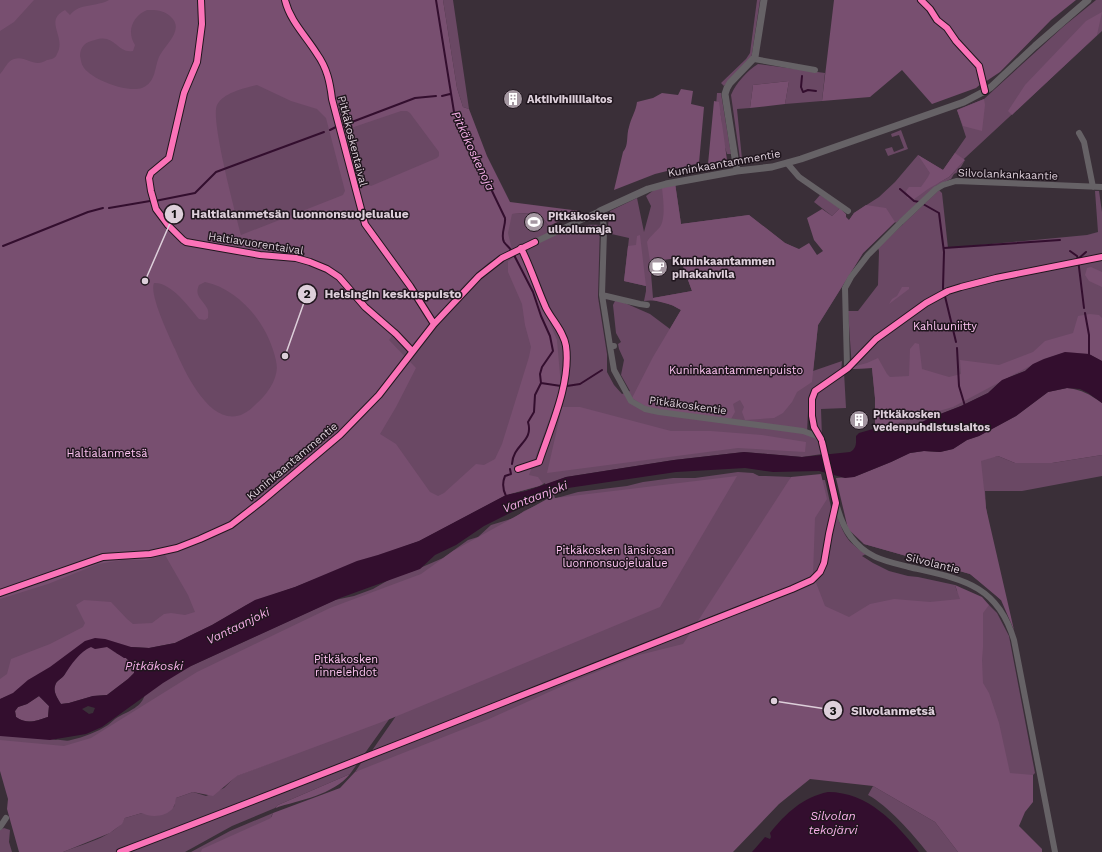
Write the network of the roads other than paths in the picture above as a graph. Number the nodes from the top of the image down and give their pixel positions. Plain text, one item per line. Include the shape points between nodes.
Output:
1 (764, 0) edge
2 (1088, 0) edge
3 (754, 59) junction
4 (815, 70) dead end
5 (1080, 133) dead end
6 (787, 163) junction
7 (736, 171) junction
8 (1093, 187) junction
9 (1102, 187) edge
10 (600, 211) junction
11 (850, 211) dead end
12 (535, 242) dead end
13 (602, 295) junction
14 (647, 305) dead end
15 (847, 366) dead end
16 (803, 431) joint
17 (6, 818) dead end
18 (0, 827) edge
19 (1055, 852) edge

1 - 3 street
2 - 6 street, Kuninkaantammentie via 991,87 977,96
3 - 4 street
3 - 7 street via 730,83 726,91
5 - 8 street
6 - 7 street, Kuninkaantammentie
6 - 11 street via 799,177
7 - 10 street, Kuninkaantammentie via 666,184
8 - 9 street, Silvolankankaantie
8 - 15 street, Silvolankankaantie via 956,181 936,189 868,255 844,288
10 - 12 street, Kuninkaantammentie
10 - 13 street, Pitkäkoskentie via 604,231
13 - 14 street
13 - 16 street, Pitkäkoskentie via 612,346 612,364 620,384 631,401 645,409 659,412
16 - 19 street, Silvolantie via 821,440 836,503 846,530 866,552 880,560 971,584 994,602 1003,614 1014,640
17 - 18 street

